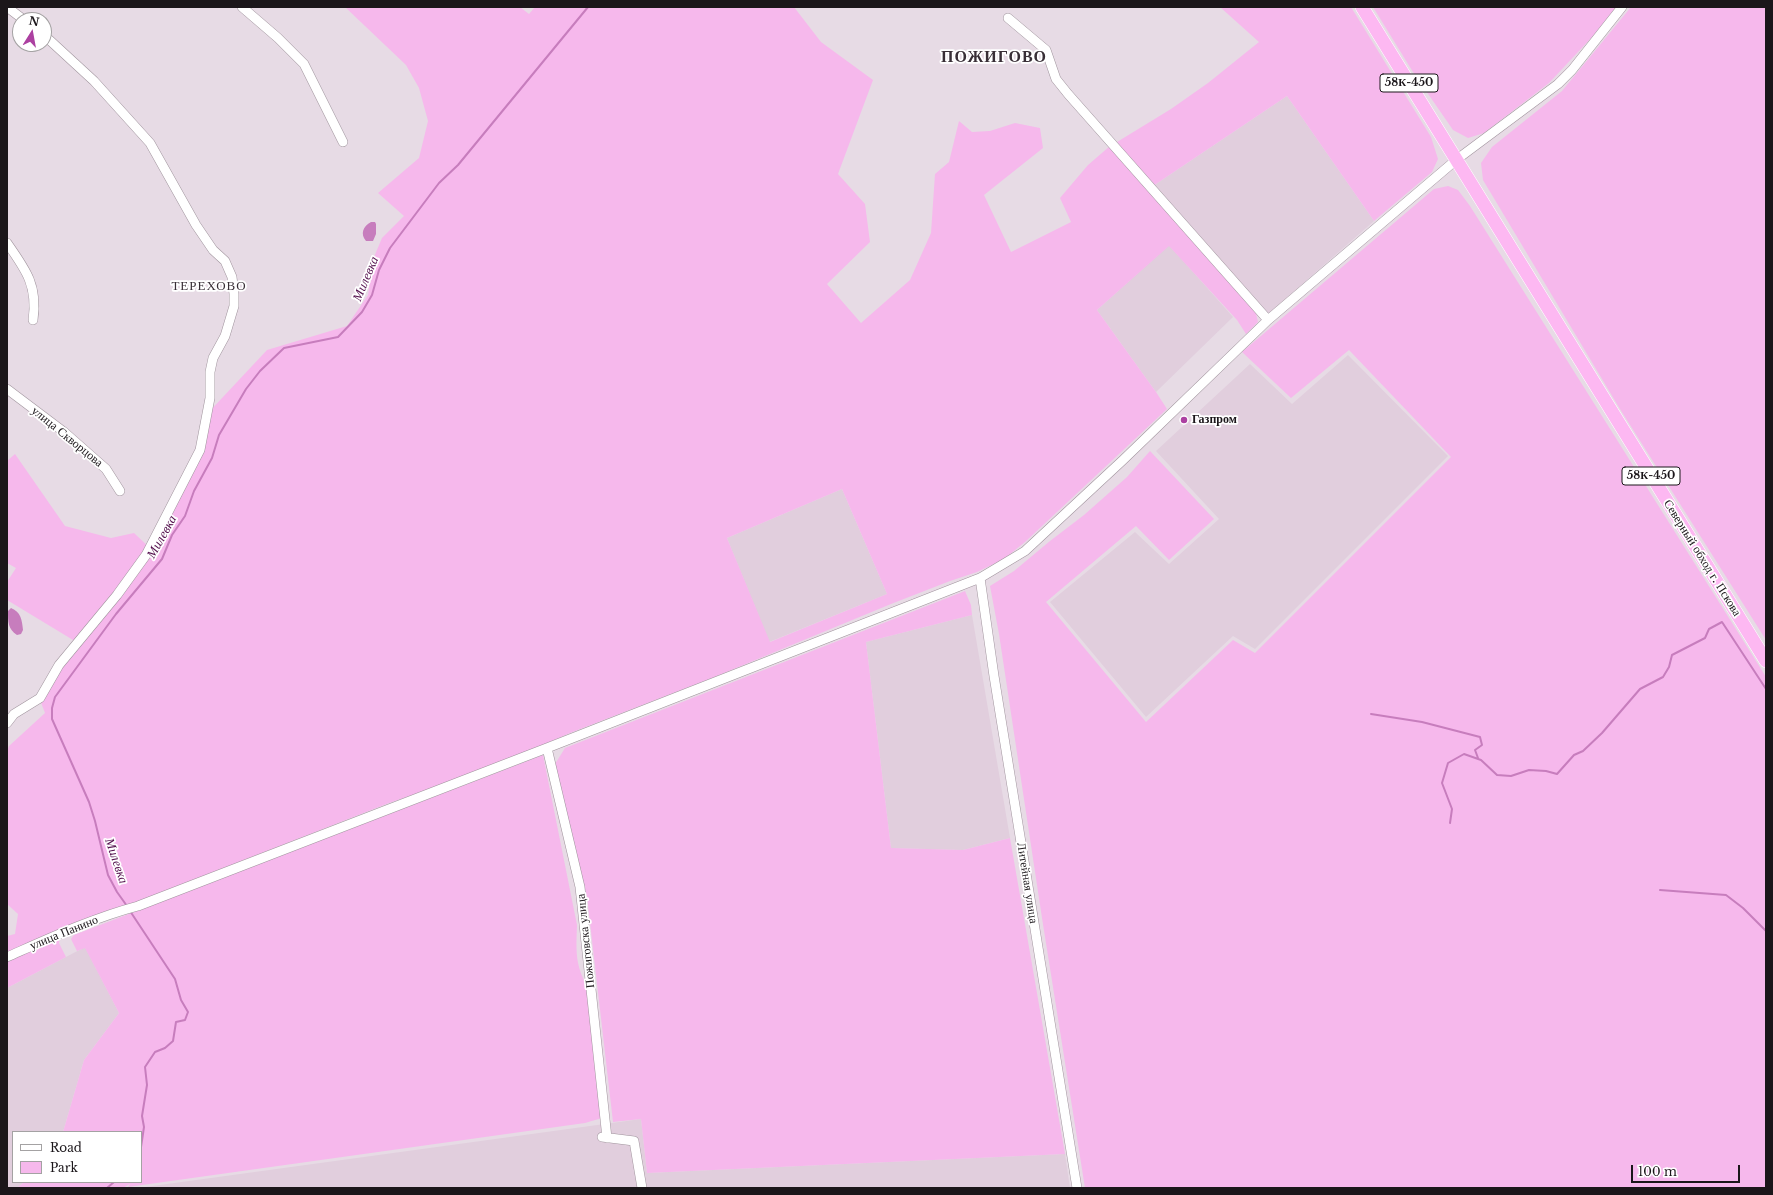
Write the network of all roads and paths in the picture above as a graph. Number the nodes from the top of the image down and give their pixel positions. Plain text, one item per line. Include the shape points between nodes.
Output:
1 (242, 7) edge
2 (1362, 7) edge
3 (1622, 7) edge
4 (1008, 18) dead end
5 (52, 42) edge
6 (343, 142) dead end
7 (1456, 160) junction
8 (7, 242) edge
9 (33, 320) dead end
10 (1268, 320) junction
11 (7, 389) edge
12 (120, 492) dead end
13 (980, 578) junction
14 (1766, 661) edge
15 (7, 723) edge
16 (546, 748) junction
17 (7, 957) edge
18 (642, 1188) edge
19 (1077, 1188) edge

1 - 6 street via 304,64
2 - 7 highway, 58К-450
3 - 7 street, улица Панино via 1558,84
4 - 10 street via 1046,50 1056,79 1068,94
5 - 15 street via 94,81 150,143 196,225 213,250 225,261 232,277 234,306 225,336 213,358 210,398 200,450 146,555 117,595 59,665 40,698 14,714
7 - 10 street, улица Панино
7 - 14 highway, Северный обход г. Пскова / 58К-450
8 - 9 street via 27,274 34,291
10 - 13 street, улица Панино via 1025,551
11 - 12 street, улица Скворцова via 64,432 106,469
13 - 16 street, улица Панино
13 - 19 street, Литейная улица
16 - 17 street, улица Панино via 122,910
16 - 18 street, Пожиговска улица via 580,887 604,1137 634,1141

